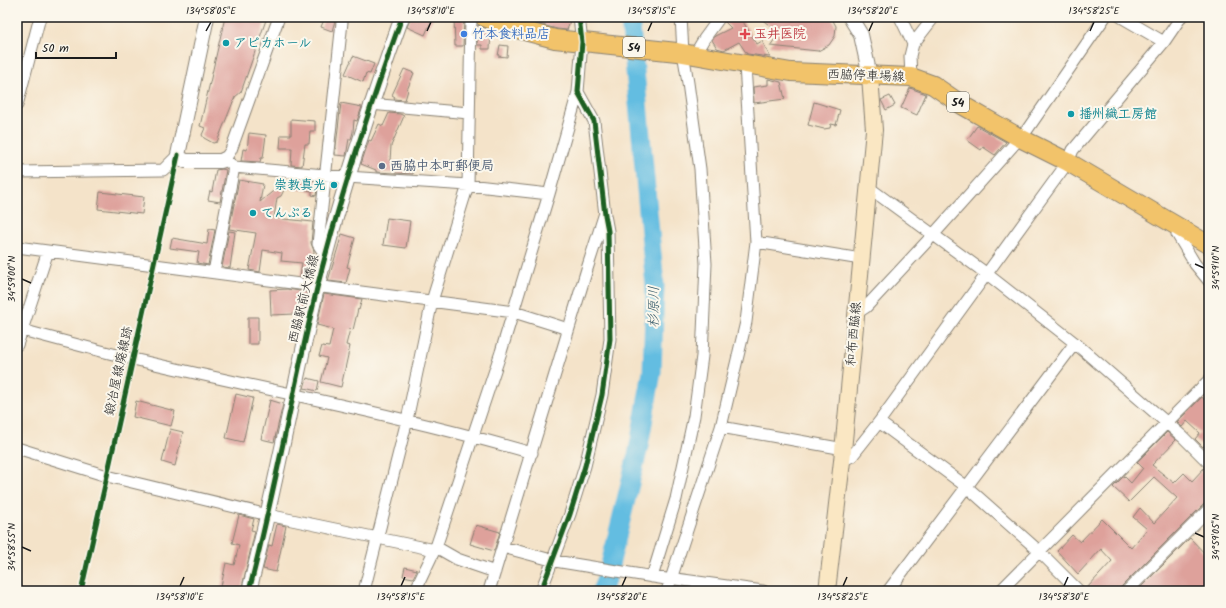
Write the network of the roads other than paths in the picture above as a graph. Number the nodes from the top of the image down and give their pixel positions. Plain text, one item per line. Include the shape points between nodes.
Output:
1 (40, 17) edge
2 (207, 17) edge
3 (279, 17) edge
4 (343, 17) edge
5 (402, 17) edge
6 (471, 17) edge
7 (484, 17) edge
8 (579, 17) edge
9 (681, 17) edge
10 (720, 17) edge
11 (850, 17) edge
12 (900, 17) edge
13 (934, 17) edge
14 (1105, 17) edge
15 (1121, 17) edge
16 (1181, 17) edge
17 (587, 42) junction
18 (1164, 42) junction
19 (913, 44) junction
20 (685, 53) junction
21 (745, 64) junction
22 (870, 76) junction
23 (911, 77) junction
24 (578, 92) junction
25 (370, 104) junction
26 (17, 105) edge
27 (469, 113) junction
28 (1020, 138) junction
29 (178, 155) junction
30 (1068, 162) junction
31 (230, 163) junction
32 (17, 172) edge
33 (326, 175) junction
34 (347, 177) junction
35 (468, 185) junction
36 (868, 186) junction
37 (549, 194) junction
38 (605, 215) junction
39 (1178, 226) junction
40 (933, 235) junction
41 (756, 242) junction
42 (1209, 245) edge
43 (17, 247) edge
44 (48, 251) junction
45 (326, 256) junction
46 (861, 259) junction
47 (214, 272) junction
48 (987, 274) junction
49 (1209, 281) edge
50 (318, 286) junction
51 (432, 301) junction
52 (514, 312) junction
53 (856, 314) junction
54 (22, 330) junction
55 (568, 330) junction
56 (1075, 343) junction
57 (17, 345) edge
58 (1209, 380) edge
59 (293, 394) junction
60 (407, 420) junction
61 (879, 422) junction
62 (1166, 423) junction
63 (721, 427) junction
64 (474, 436) junction
65 (17, 448) edge
66 (532, 453) junction
67 (843, 454) junction
68 (1209, 463) edge
69 (967, 487) junction
70 (1209, 509) edge
71 (268, 515) junction
72 (376, 539) junction
73 (503, 547) junction
74 (436, 549) junction
75 (1039, 551) junction
76 (554, 560) junction
77 (495, 572) junction
78 (650, 577) junction
79 (671, 579) junction
80 (744, 590) edge
81 (249, 591) edge
82 (364, 591) edge
83 (415, 591) edge
84 (489, 591) edge
85 (541, 591) edge
86 (667, 591) edge
87 (763, 591) edge
88 (827, 591) edge
89 (888, 591) edge
90 (1000, 591) edge
91 (1079, 591) edge
92 (1127, 591) edge

1 - 26 street
2 - 29 street
3 - 31 street via 231,150
4 - 33 street
5 - 25 street, 西脇駅前大橋線
6 - 27 street
7 - 17 main road, 西脇停車場線 / 54 via 554,39
8 - 17 street
9 - 20 street
10 - 20 street via 704,39
11 - 22 street via 861,35
12 - 19 street
13 - 19 street
14 - 28 street
15 - 18 street
16 - 18 street
17 - 20 main road, 西脇停車場線 / 54
17 - 24 street
18 - 30 street via 1073,150
19 - 23 street via 910,56
20 - 21 main road, 西脇停車場線 / 54
20 - 78 street via 700,169 706,264 702,356 694,416 676,498
21 - 22 main road, 西脇停車場線 / 54 via 791,72
21 - 41 street
22 - 23 main road, 西脇停車場線 / 54
22 - 36 main road, 和布西脇線 via 874,130
23 - 28 main road, 西脇停車場線 / 54 via 933,85
24 - 37 street
24 - 38 street via 594,120
25 - 27 street
25 - 34 street, 西脇駅前大橋線
27 - 35 street
28 - 30 main road, 西脇停車場線 / 54
28 - 40 street
29 - 31 street via 186,161
29 - 32 street via 163,170
30 - 39 main road, 西脇停車場線 / 54
30 - 48 street
31 - 33 street
31 - 47 street
33 - 34 street
33 - 45 street via 318,244
34 - 35 street
34 - 45 street, 西脇駅前大橋線
35 - 37 street
35 - 51 street
36 - 40 street
36 - 46 main road, 和布西脇線
37 - 52 street
38 - 55 street
38 - 76 street via 608,237 610,339 602,395 585,466
39 - 42 main road, 西脇停車場線 / 54
39 - 49 street via 1177,234 1195,264
40 - 48 street
40 - 53 street via 866,307
41 - 46 street
41 - 63 street via 746,322
43 - 44 street
44 - 47 street
44 - 54 street
45 - 50 street, 西脇駅前大橋線
46 - 53 main road, 和布西脇線
47 - 50 street
48 - 56 street
48 - 61 street
50 - 51 street
50 - 59 street, 西脇駅前大橋線
51 - 52 street
51 - 60 street
52 - 55 street
52 - 64 street
53 - 67 main road, 和布西脇線
54 - 57 street
54 - 59 street
55 - 66 street
56 - 62 street
56 - 69 street
58 - 62 street
59 - 60 street
59 - 71 street, 西脇駅前大橋線
60 - 64 street
60 - 72 street
61 - 67 street via 852,456
61 - 69 street
62 - 68 street
62 - 75 street
63 - 67 street
63 - 79 street
64 - 66 street
64 - 74 street
65 - 71 street via 108,476
66 - 73 street
67 - 88 main road, 和布西脇線
69 - 75 street
69 - 89 street
70 - 92 street
71 - 72 street
71 - 81 street, 西脇駅前大橋線
72 - 74 street
72 - 82 street
73 - 76 street
73 - 77 street
74 - 77 street
74 - 83 street
75 - 90 street
75 - 91 street
76 - 78 street
76 - 85 street
77 - 84 street
78 - 79 street
79 - 80 street
79 - 86 street
80 - 87 street

